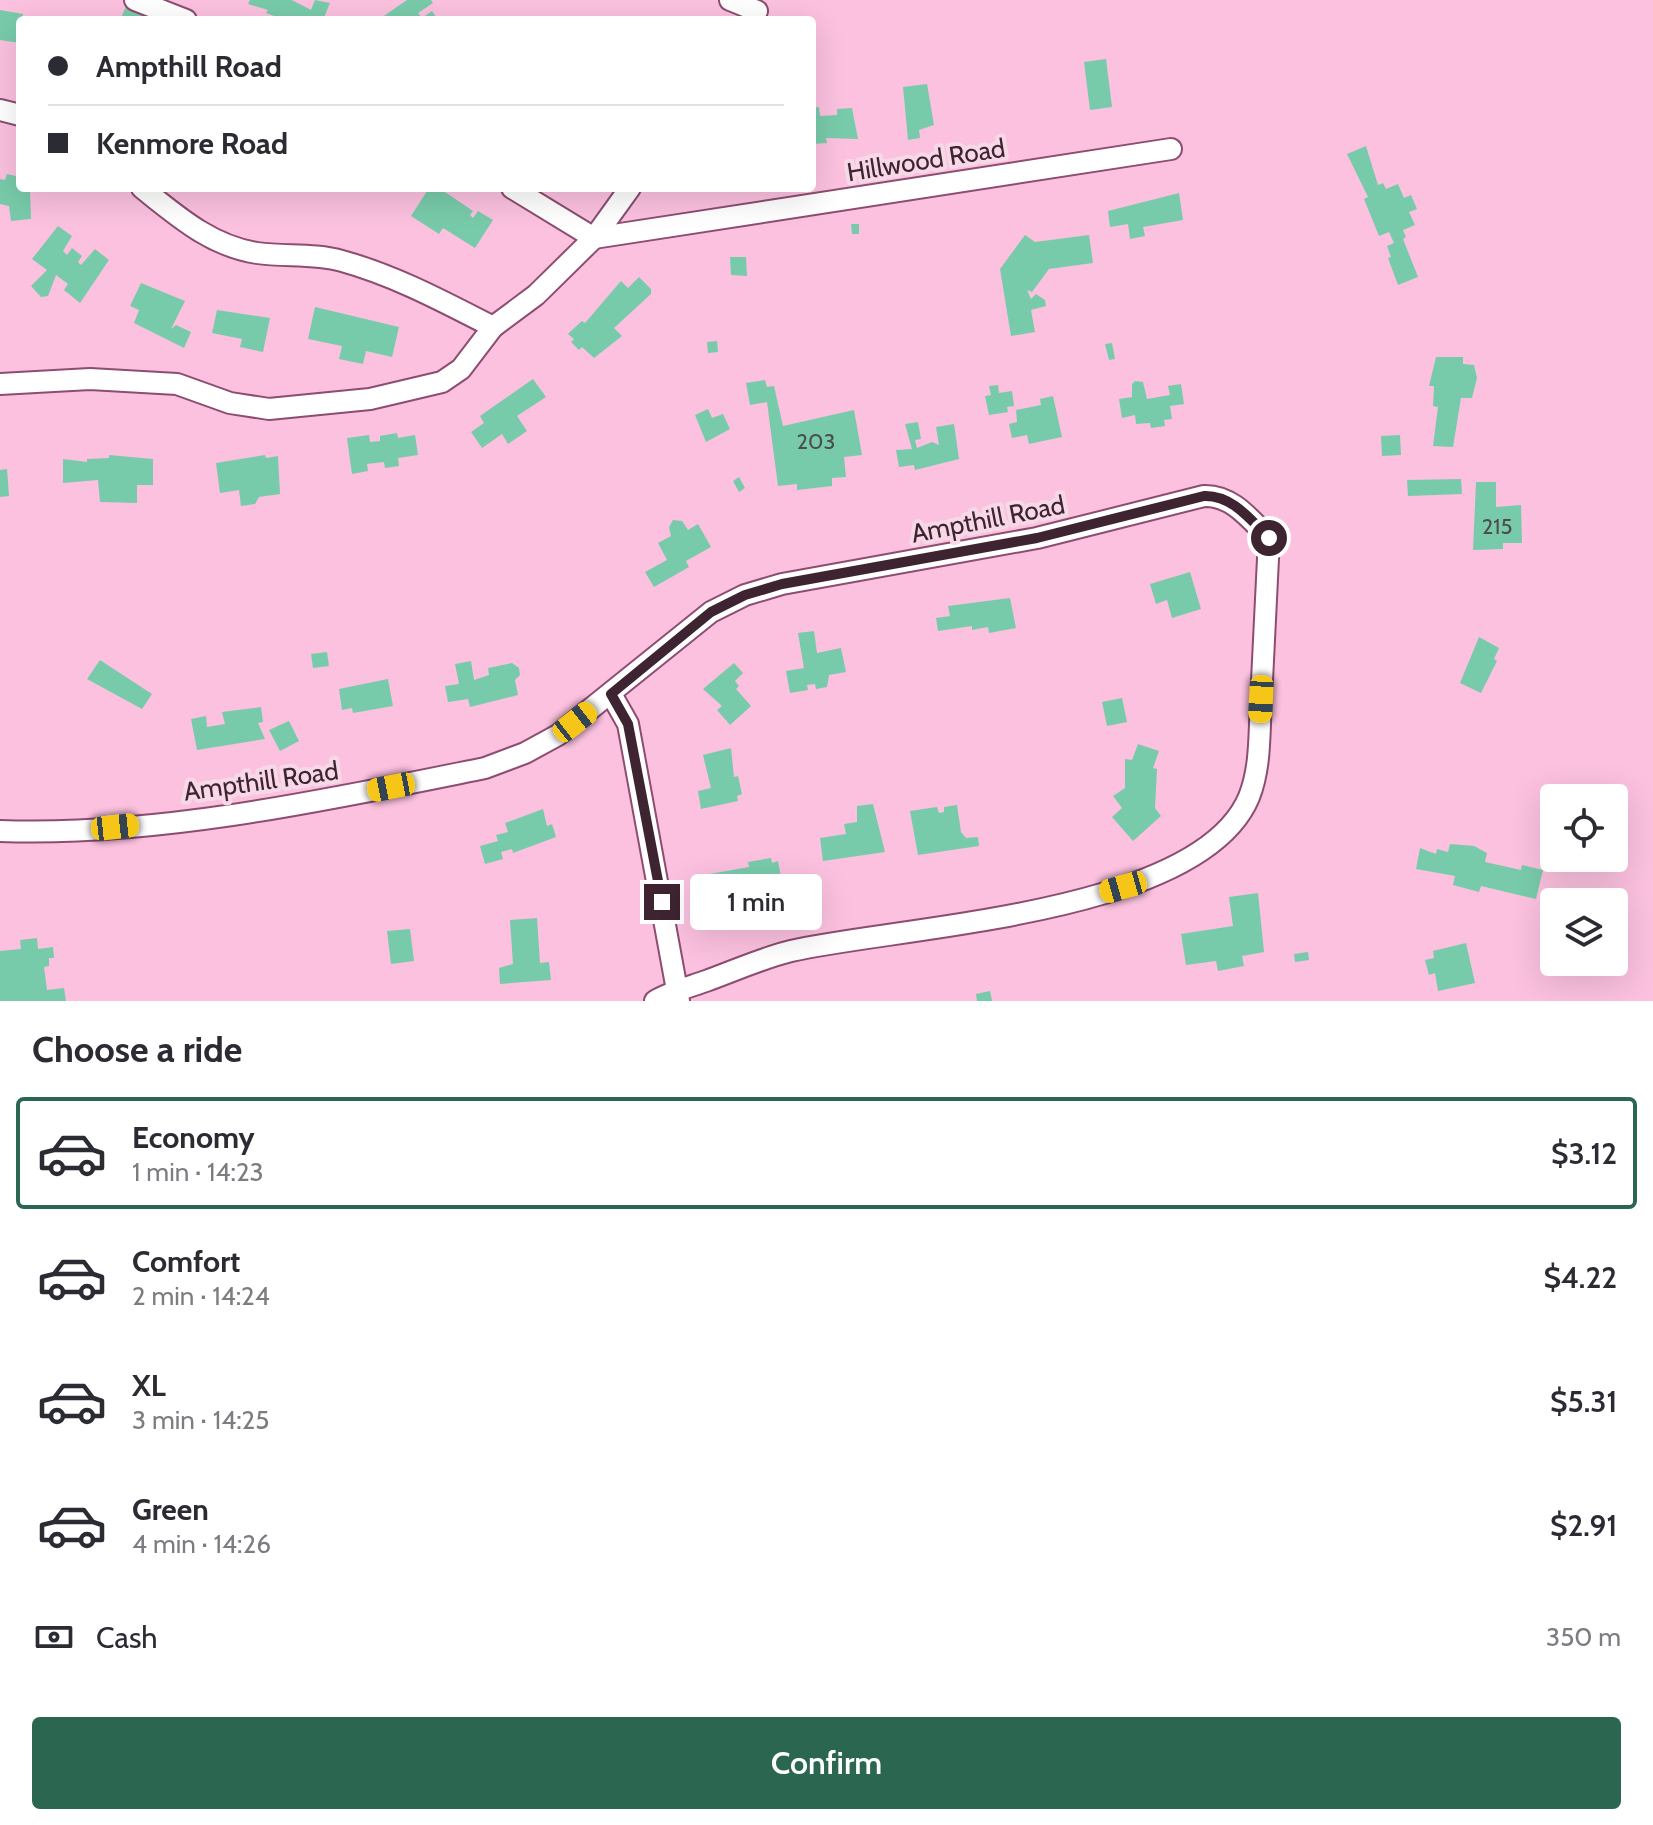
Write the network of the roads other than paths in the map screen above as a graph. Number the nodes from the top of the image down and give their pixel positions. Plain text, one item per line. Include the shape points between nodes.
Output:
1 (135, 0) edge
2 (730, 0) edge
3 (759, 10) edge
4 (176, 16) edge
5 (1171, 149) dead end
6 (147, 192) edge
7 (519, 192) edge
8 (627, 192) edge
9 (594, 238) junction
10 (493, 327) junction
11 (0, 384) edge
12 (611, 694) junction
13 (0, 831) edge
14 (678, 996) edge
15 (655, 1001) edge

1 - 4 street
2 - 3 street
5 - 9 street, Hillwood Road
6 - 10 street via 192,228 221,243 258,253 341,260 403,281
7 - 9 street
8 - 9 street
9 - 10 street via 536,295
10 - 11 street via 461,369 442,382 370,399 269,409 230,403 177,384 90,379
12 - 13 street, Ampthill Road via 558,735 485,768 228,814 59,833
12 - 14 street via 628,724
12 - 14 street, Ampthill Road via 711,612 782,584 1037,538 1204,496 1219,495 1269,538 1257,762 1247,800 1216,841 1123,887 931,931 789,952
14 - 15 street

